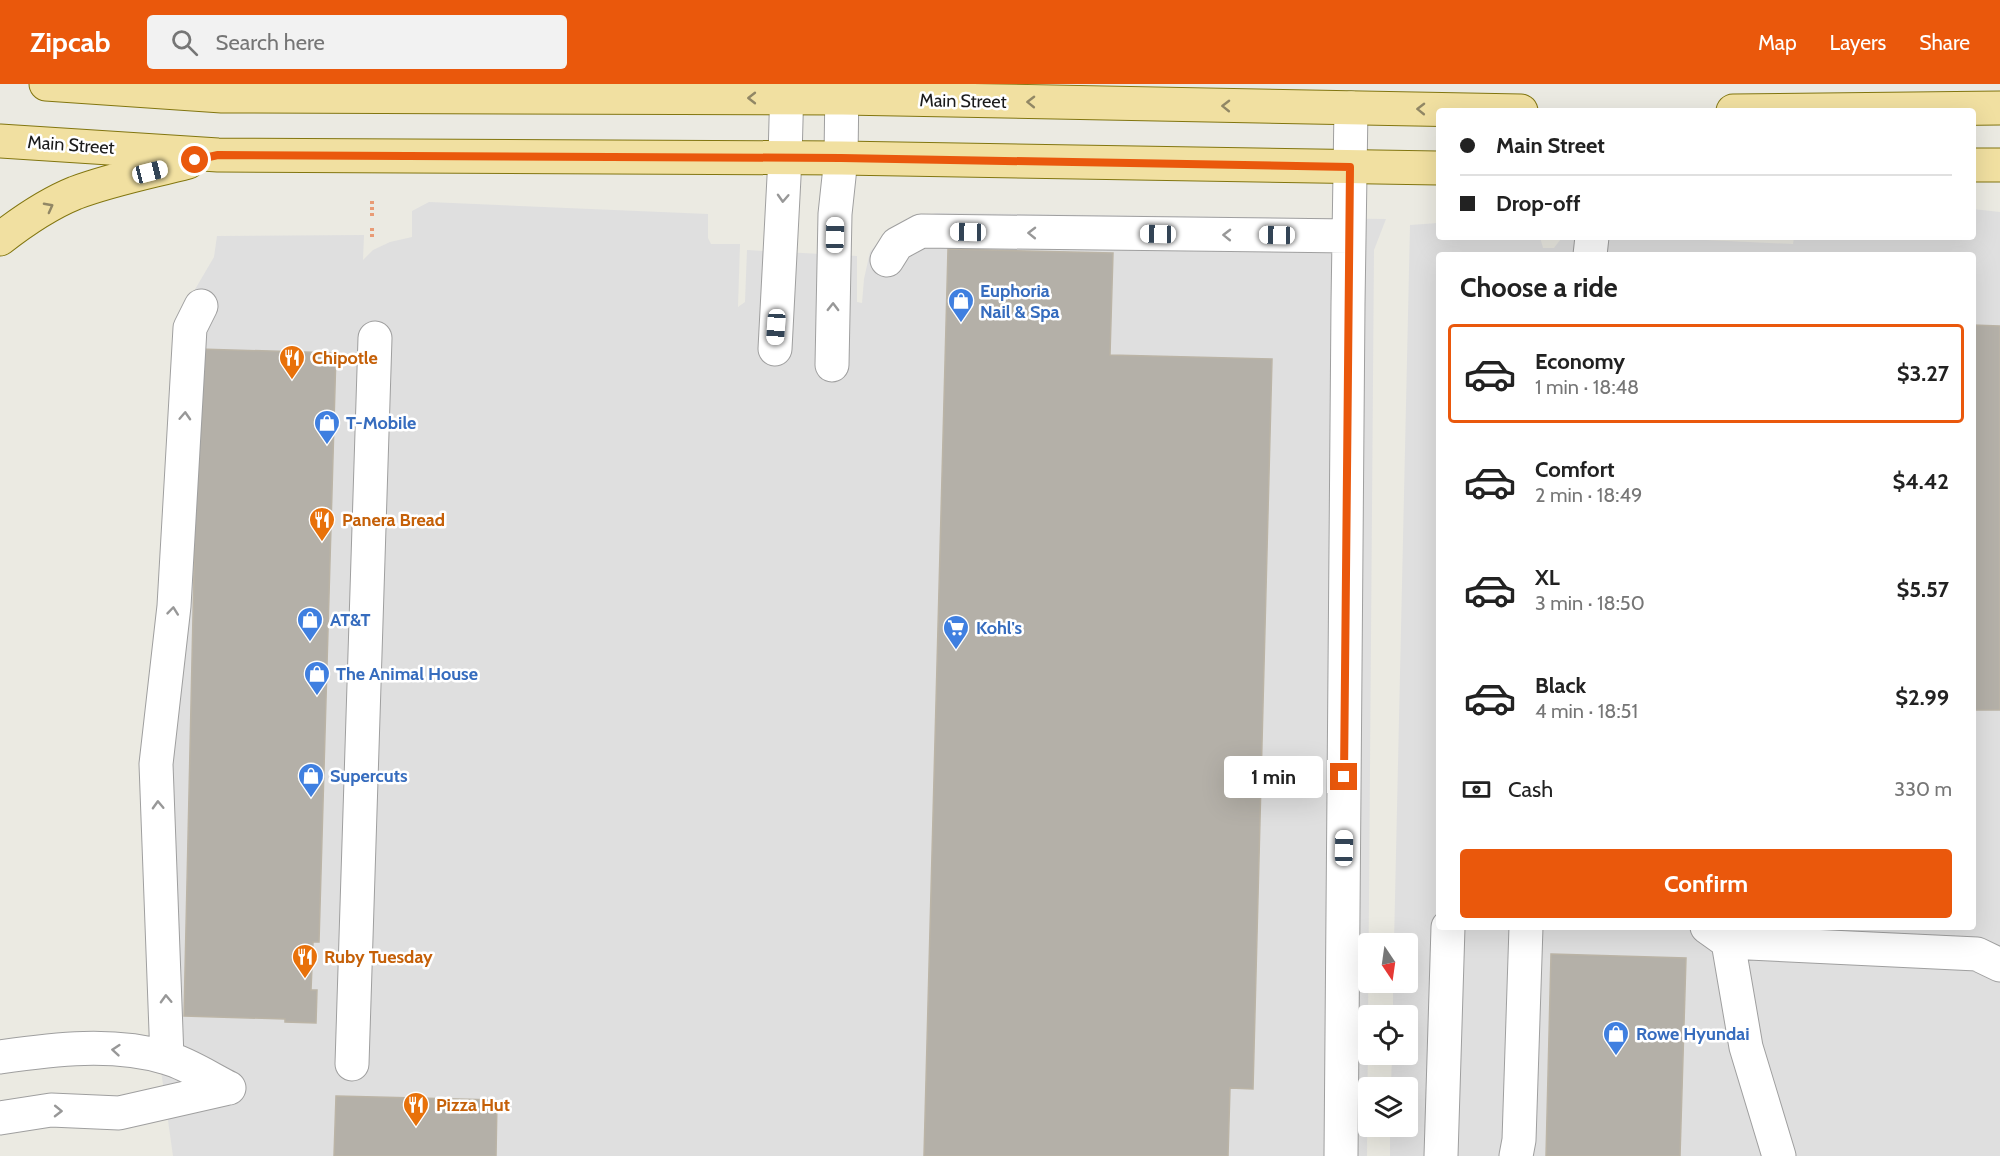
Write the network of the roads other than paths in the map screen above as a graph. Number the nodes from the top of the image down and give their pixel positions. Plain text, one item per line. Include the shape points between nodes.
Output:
1 (46, 84) edge
2 (786, 91) edge
3 (843, 91) edge
4 (1351, 108) junction
5 (1976, 108) edge
6 (2000, 108) edge
7 (1436, 110) edge
8 (0, 141) edge
9 (218, 155) junction
10 (785, 158) junction
11 (841, 158) junction
12 (1976, 165) edge
13 (2000, 165) edge
14 (1350, 167) junction
15 (1436, 168) edge
16 (1349, 236) junction
17 (0, 239) edge
18 (886, 260) dead end
19 (201, 306) dead end
20 (375, 338) dead end
21 (775, 349) dead end
22 (832, 365) dead end
23 (1448, 930) edge
24 (1526, 930) edge
25 (1718, 934) edge
26 (2000, 965) edge
27 (0, 1057) edge
28 (168, 1058) junction
29 (352, 1064) dead end
30 (0, 1118) edge
31 (1341, 1156) edge
32 (1441, 1156) edge
33 (1516, 1156) edge
34 (1779, 1156) edge

2 -> 1 main road, Main Street via 222,96
2 - 3 main road, Main Street
2 - 10 lane
4 -> 3 main road, Main Street
3 - 11 lane
7 -> 4 main road, Main Street
4 - 14 lane
5 - 6 main road
8 - 9 main road, Main Street
9 - 10 main road, Main Street
17 -> 9 main road via 24,220 73,194
10 - 11 main road, Main Street
10 -> 21 lane
11 - 14 main road, Main Street
22 -> 11 lane via 835,214
12 - 13 main road
14 - 15 main road, Main Street
14 - 16 lane
16 -> 18 lane via 921,231 897,244
16 - 31 lane
28 -> 19 lane via 156,764 174,606 190,328
20 - 29 lane
23 - 32 lane
24 - 33 lane
25 - 26 lane via 1977,954
25 - 34 lane
28 -> 27 lane via 113,1048
30 -> 28 lane via 51,1110 119,1113 230,1088

